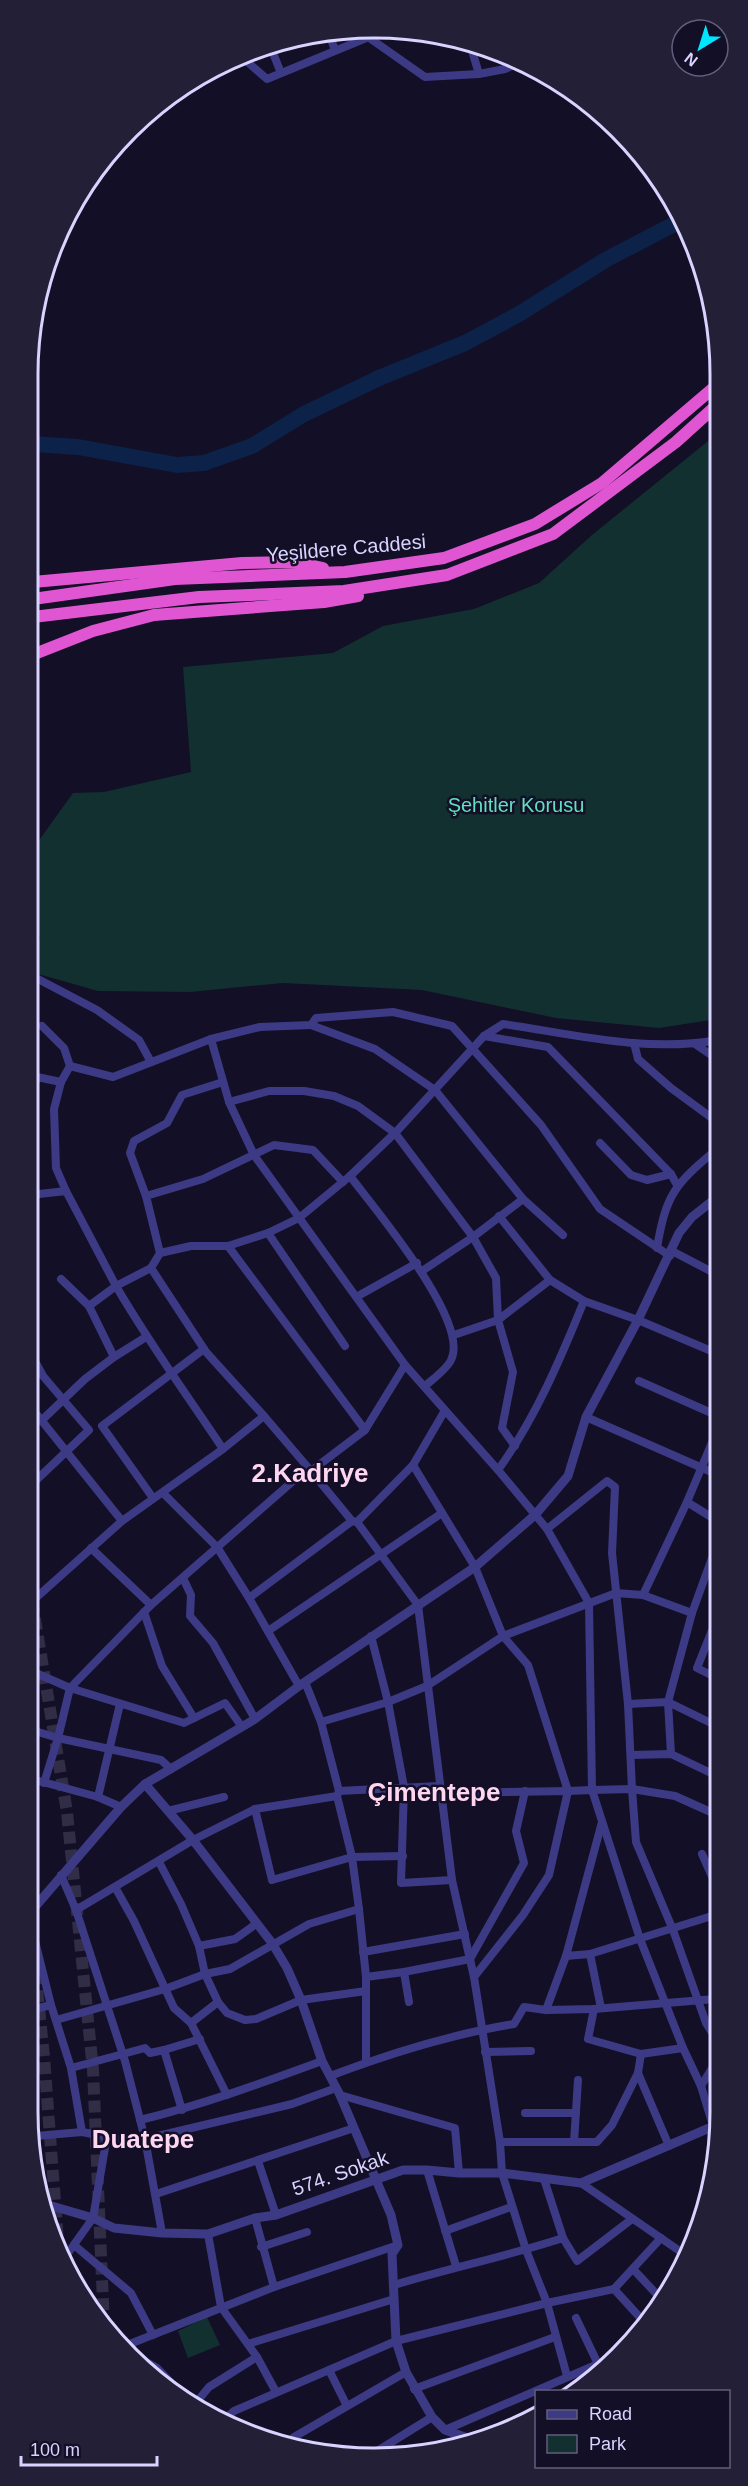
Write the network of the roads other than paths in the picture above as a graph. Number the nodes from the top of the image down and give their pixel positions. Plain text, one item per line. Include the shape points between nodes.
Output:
1 (365, 38) edge
2 (376, 38) edge
3 (331, 40) edge
4 (335, 50) junction
5 (472, 52) edge
6 (273, 53) edge
7 (248, 62) edge
8 (511, 67) edge
9 (280, 73) junction
10 (479, 74) junction
11 (710, 391) edge
12 (710, 411) edge
13 (345, 572) junction
14 (447, 575) junction
15 (38, 582) edge
16 (38, 598) edge
17 (38, 616) edge
18 (38, 653) edge
19 (38, 979) edge
20 (311, 1025) junction
21 (42, 1026) dead end
22 (484, 1036) junction
23 (211, 1039) junction
24 (710, 1041) edge
25 (634, 1042) junction
26 (694, 1044) junction
27 (473, 1048) junction
28 (710, 1054) edge
29 (151, 1062) junction
30 (70, 1066) junction
31 (38, 1079) edge
32 (61, 1082) junction
33 (223, 1082) junction
34 (435, 1090) junction
35 (229, 1102) junction
36 (710, 1117) edge
37 (394, 1133) junction
38 (600, 1143) dead end
39 (254, 1155) junction
40 (710, 1155) edge
41 (671, 1174) junction
42 (350, 1176) junction
43 (343, 1182) junction
44 (677, 1185) junction
45 (66, 1191) junction
46 (38, 1194) edge
47 (146, 1196) junction
48 (522, 1199) junction
49 (710, 1203) edge
50 (499, 1216) junction
51 (299, 1218) junction
52 (268, 1233) junction
53 (563, 1235) dead end
54 (473, 1237) junction
55 (228, 1246) junction
56 (657, 1248) junction
57 (160, 1253) junction
58 (671, 1254) junction
59 (417, 1263) junction
60 (151, 1268) junction
61 (422, 1271) junction
62 (710, 1271) edge
63 (61, 1279) dead end
64 (550, 1281) junction
65 (116, 1286) junction
66 (358, 1296) junction
67 (584, 1301) junction
68 (89, 1306) junction
69 (498, 1320) junction
70 (638, 1320) junction
71 (454, 1335) junction
72 (146, 1337) junction
73 (345, 1346) dead end
74 (204, 1349) junction
75 (710, 1350) edge
76 (114, 1357) junction
77 (405, 1365) junction
78 (38, 1367) edge
79 (172, 1372) junction
80 (639, 1381) dead end
81 (425, 1386) junction
82 (62, 1400) junction
83 (444, 1412) junction
84 (710, 1412) edge
85 (264, 1416) junction
86 (38, 1417) edge
87 (586, 1417) junction
88 (41, 1421) junction
89 (102, 1426) junction
90 (89, 1430) junction
91 (365, 1430) junction
92 (515, 1446) junction
93 (710, 1448) edge
94 (224, 1449) junction
95 (65, 1452) junction
96 (413, 1465) junction
97 (702, 1467) junction
98 (498, 1470) junction
99 (311, 1471) junction
100 (710, 1471) edge
101 (38, 1478) edge
102 (163, 1493) junction
103 (153, 1498) junction
104 (687, 1502) junction
105 (442, 1512) junction
106 (535, 1515) junction
107 (710, 1516) edge
108 (122, 1521) junction
109 (355, 1521) junction
110 (547, 1529) junction
111 (217, 1547) junction
112 (91, 1548) junction
113 (381, 1554) junction
114 (710, 1563) edge
115 (475, 1567) junction
116 (183, 1578) junction
117 (616, 1593) junction
118 (643, 1595) junction
119 (38, 1596) edge
120 (249, 1598) junction
121 (589, 1603) junction
122 (151, 1605) junction
123 (418, 1605) junction
124 (144, 1611) junction
125 (692, 1613) junction
126 (268, 1631) junction
127 (710, 1635) edge
128 (371, 1636) junction
129 (503, 1636) junction
130 (38, 1674) edge
131 (710, 1675) edge
132 (302, 1684) junction
133 (427, 1686) junction
134 (70, 1688) junction
135 (388, 1702) junction
136 (668, 1702) junction
137 (120, 1704) junction
138 (628, 1704) junction
139 (194, 1718) junction
140 (255, 1719) junction
141 (321, 1722) junction
142 (710, 1723) edge
143 (242, 1727) junction
144 (38, 1732) edge
145 (58, 1738) junction
146 (108, 1749) junction
147 (671, 1754) junction
148 (631, 1755) junction
149 (171, 1769) junction
150 (710, 1773) edge
151 (38, 1781) edge
152 (44, 1783) junction
153 (146, 1784) junction
154 (404, 1787) junction
155 (439, 1789) junction
156 (632, 1789) junction
157 (592, 1790) junction
158 (525, 1791) junction
159 (568, 1791) junction
160 (338, 1794) junction
161 (98, 1797) junction
162 (224, 1797) dead end
163 (121, 1807) junction
164 (255, 1809) junction
165 (168, 1811) junction
166 (710, 1812) edge
167 (602, 1822) junction
168 (193, 1840) junction
169 (702, 1854) dead end
170 (403, 1856) junction
171 (352, 1857) junction
172 (159, 1862) junction
173 (710, 1872) edge
174 (61, 1875) junction
175 (452, 1880) junction
176 (116, 1887) junction
177 (38, 1902) edge
178 (358, 1909) junction
179 (76, 1910) junction
180 (710, 1918) edge
181 (256, 1924) junction
182 (673, 1930) junction
183 (465, 1934) junction
184 (640, 1939) junction
185 (272, 1943) junction
186 (199, 1946) junction
187 (363, 1952) junction
188 (38, 1954) edge
189 (590, 1954) junction
190 (566, 1956) junction
191 (470, 1959) junction
192 (404, 1972) junction
193 (206, 1974) junction
194 (366, 1977) junction
195 (474, 1977) junction
196 (165, 1989) junction
197 (366, 1991) junction
198 (301, 2000) junction
199 (710, 2000) edge
200 (700, 2001) junction
201 (218, 2002) junction
202 (409, 2002) dead end
203 (665, 2002) junction
204 (51, 2005) junction
205 (106, 2005) junction
206 (38, 2008) edge
207 (597, 2009) junction
208 (546, 2010) junction
209 (56, 2020) junction
210 (191, 2023) junction
211 (482, 2029) junction
212 (710, 2029) edge
213 (200, 2039) junction
214 (683, 2048) junction
215 (164, 2050) junction
216 (531, 2051) dead end
217 (485, 2052) junction
218 (123, 2053) junction
219 (641, 2054) junction
220 (322, 2061) junction
221 (366, 2062) junction
222 (71, 2068) junction
223 (710, 2071) edge
224 (638, 2073) junction
225 (330, 2076) junction
226 (578, 2080) dead end
227 (701, 2086) junction
228 (338, 2092) junction
229 (227, 2096) junction
230 (182, 2110) junction
231 (576, 2113) junction
232 (525, 2114) dead end
233 (710, 2114) edge
234 (140, 2120) junction
235 (354, 2128) junction
236 (710, 2129) edge
237 (82, 2132) junction
238 (38, 2136) edge
239 (107, 2136) junction
240 (145, 2139) junction
241 (500, 2142) junction
242 (574, 2142) junction
243 (669, 2146) junction
244 (258, 2162) junction
245 (427, 2170) junction
246 (502, 2173) junction
247 (459, 2174) junction
248 (376, 2179) junction
249 (544, 2179) junction
250 (581, 2183) junction
251 (156, 2194) junction
252 (51, 2206) edge
253 (511, 2207) junction
254 (276, 2215) junction
255 (93, 2218) junction
256 (255, 2218) junction
257 (632, 2218) junction
258 (445, 2231) junction
259 (307, 2232) dead end
260 (162, 2233) junction
261 (208, 2234) junction
262 (563, 2238) junction
263 (661, 2238) junction
264 (74, 2245) junction
265 (398, 2245) junction
266 (261, 2247) junction
267 (526, 2250) junction
268 (681, 2251) edge
269 (68, 2253) edge
270 (456, 2266) junction
271 (633, 2268) junction
272 (394, 2284) junction
273 (274, 2287) junction
274 (614, 2289) junction
275 (657, 2294) edge
276 (394, 2299) junction
277 (547, 2302) junction
278 (221, 2307) junction
279 (576, 2318) dead end
280 (640, 2318) edge
281 (153, 2335) junction
282 (555, 2337) junction
283 (396, 2342) junction
284 (130, 2344) edge
285 (248, 2344) junction
286 (257, 2358) junction
287 (598, 2363) edge
288 (151, 2364) edge
289 (592, 2368) edge
290 (329, 2370) junction
291 (406, 2372) junction
292 (165, 2376) edge
293 (567, 2376) junction
294 (552, 2388) edge
295 (414, 2390) junction
296 (276, 2392) junction
297 (535, 2395) edge
298 (199, 2399) edge
299 (347, 2406) junction
300 (229, 2416) edge
301 (432, 2417) junction
302 (444, 2430) junction
303 (463, 2436) edge
304 (293, 2438) edge
305 (382, 2448) edge

1 - 4 street
2 - 10 street via 425,77
3 - 4 street
4 - 9 street
5 - 10 street
6 - 9 street
7 - 9 street via 267,79
8 - 10 street
11 - 13 highway, Yeşildere Caddesi via 602,483 534,524 444,558
12 - 14 highway, Yeşildere Caddesi via 676,442 553,534
13 - 15 highway via 295,562 242,563
13 - 16 highway, Yeşildere Caddesi via 174,579
14 - 17 highway, Yeşildere Caddesi via 344,591 199,597
14 - 18 highway via 324,602 154,615 93,631
19 - 29 street via 97,1010 139,1040
20 - 23 street via 260,1027
20 - 27 street via 316,1018 393,1012 452,1026
20 - 34 street via 375,1049
21 - 30 street via 64,1048
22 - 25 street via 503,1024
22 - 27 street
22 - 41 street via 548,1047
23 - 29 street
23 - 33 street
24 - 26 street
25 - 26 street
25 - 36 street via 638,1059
26 - 28 street
27 - 34 street
27 - 56 street via 541,1125 600,1209
29 - 30 street via 113,1077
30 - 32 street
31 - 32 street
32 - 45 street via 54,1109 56,1168
33 - 35 street
33 - 47 street via 182,1095 167,1123 134,1141 130,1153
34 - 37 street
34 - 48 street
35 - 37 street via 269,1090 334,1096 358,1106
35 - 39 street
37 - 42 street
37 - 54 street
38 - 41 street via 631,1175 647,1180
39 - 43 street via 274,1145 313,1150
39 - 47 street via 203,1179
39 - 51 street
40 - 44 street
41 - 44 street
42 - 43 street
42 - 59 street
43 - 51 street
44 - 56 street via 663,1214
45 - 46 street
45 - 65 street
47 - 57 street
48 - 50 street
48 - 53 street
49 - 58 street via 679,1233
50 - 54 street
50 - 64 street
51 - 52 street
51 - 66 street
52 - 55 street
52 - 73 street
54 - 61 street
54 - 69 street via 496,1278
55 - 57 street via 190,1246
55 - 91 street
56 - 58 street
57 - 60 street
58 - 62 street
58 - 70 street
59 - 61 street
59 - 66 street
60 - 65 street
60 - 74 street
61 - 71 street
63 - 68 street
64 - 67 street
64 - 69 street
65 - 68 street
65 - 72 street
66 - 77 street
67 - 70 street
67 - 92 street via 557,1365
68 - 76 street
69 - 71 street
69 - 92 street via 513,1372 502,1428
70 - 75 street
70 - 87 street
71 - 81 street via 452,1360
72 - 76 street
72 - 79 street
74 - 79 street
74 - 85 street
76 - 82 street
77 - 81 street
77 - 91 street
78 - 82 street
79 - 89 street
79 - 94 street
80 - 84 street
81 - 83 street
82 - 88 street
82 - 90 street
83 - 96 street
83 - 98 street
85 - 94 street
85 - 99 street
86 - 88 street
87 - 97 street
87 - 106 street via 568,1476
88 - 95 street
89 - 90 street
89 - 103 street
90 - 95 street
91 - 99 street
92 - 98 street
93 - 97 street
94 - 102 street
95 - 101 street
95 - 108 street
96 - 105 street
96 - 109 street
97 - 100 street
97 - 104 street
98 - 106 street
99 - 109 street
99 - 111 street via 300,1475
102 - 103 street
102 - 111 street
103 - 108 street
104 - 107 street
104 - 118 street
105 - 113 street
105 - 115 street
106 - 110 street
106 - 115 street
108 - 112 street
109 - 113 street
109 - 120 street
110 - 117 street via 607,1481 615,1487 612,1553
110 - 121 street
111 - 116 street
111 - 120 street
112 - 119 street
112 - 122 street
113 - 123 street
113 - 126 street
114 - 125 street
115 - 123 street
115 - 129 street
116 - 122 street
116 - 140 street via 191,1595 190,1616 213,1643
117 - 118 street
117 - 121 street
117 - 138 street
118 - 125 street
120 - 126 street
121 - 129 street
121 - 157 street
122 - 124 street
123 - 128 street
123 - 133 street
124 - 134 street
124 - 139 street via 162,1666
125 - 136 street
126 - 132 street
127 - 131 street via 696,1668
128 - 132 street
128 - 135 street
129 - 133 street
129 - 159 street via 528,1665
130 - 134 street
132 - 140 street
132 - 141 street
133 - 135 street
133 - 155 street
134 - 137 street
134 - 145 street
135 - 141 street
135 - 154 street
136 - 138 street
136 - 142 street
136 - 147 street
137 - 139 street via 184,1723
137 - 146 street
138 - 148 street
139 - 143 street via 225,1703
140 - 143 street
141 - 160 street
143 - 149 street
144 - 145 street
145 - 146 street
145 - 152 street
146 - 149 street via 160,1760
146 - 161 street
147 - 148 street
147 - 150 street
148 - 156 street
149 - 153 street
151 - 152 street
152 - 161 street
153 - 163 street
153 - 165 street
154 - 155 street
154 - 160 street
154 - 170 street
155 - 158 street
155 - 175 street
156 - 157 street
156 - 166 street via 675,1796
156 - 182 street via 636,1842
157 - 159 street
157 - 167 street
158 - 159 street
158 - 191 street via 516,1831 524,1863
159 - 195 street via 549,1875
160 - 164 street
160 - 171 street
161 - 163 street
162 - 165 street
163 - 174 street
164 - 168 street
164 - 171 street via 272,1880
165 - 168 street
167 - 184 street
167 - 190 street
168 - 172 street
168 - 181 street
169 - 173 street
170 - 171 street
170 - 175 street via 401,1883
171 - 178 street
172 - 176 street
172 - 186 street
174 - 177 street
174 - 179 street
175 - 183 street
176 - 179 street
176 - 196 street
178 - 185 street via 309,1924
178 - 187 street
179 - 205 street
180 - 182 street
181 - 185 street
181 - 186 street via 235,1940
182 - 184 street
182 - 200 street
183 - 187 street
183 - 191 street
184 - 189 street
184 - 203 street
185 - 193 street via 230,1969
185 - 198 street
186 - 193 street
187 - 194 street
188 - 204 street
189 - 190 street
189 - 207 street
190 - 208 street
191 - 192 street
191 - 195 street
192 - 194 street
192 - 202 street
193 - 196 street
193 - 201 street
194 - 197 street
195 - 211 street
196 - 205 street
196 - 210 street via 174,2007
197 - 198 street
197 - 221 street
198 - 201 street via 245,2020 227,2013
198 - 220 street
199 - 200 street
200 - 203 street
200 - 212 street
201 - 210 street
203 - 207 street
203 - 214 street
204 - 206 street
204 - 209 street
205 - 209 street
205 - 218 street
207 - 208 street
207 - 219 street via 588,2039
208 - 211 street via 524,2007 514,2024
209 - 222 street
210 - 213 street
211 - 217 street
211 - 221 street
213 - 215 street
213 - 229 street
214 - 219 street
214 - 227 street
215 - 218 street via 150,2053 145,2048
215 - 230 street
216 - 217 street
217 - 241 street
218 - 222 street
218 - 234 street
219 - 224 street
220 - 225 street
220 - 229 street
221 - 225 street
222 - 237 street
223 - 227 street
224 - 242 street via 612,2125 597,2142
224 - 243 street
225 - 228 street
226 - 231 street
227 - 233 street
228 - 235 street
228 - 240 street
228 - 247 street via 455,2128
229 - 230 street
230 - 234 street
231 - 232 street
231 - 242 street
234 - 240 street
235 - 244 street
235 - 248 street
236 - 243 street, 574. Sokak
237 - 238 street
237 - 239 street
239 - 240 street via 129,2141
239 - 255 street
240 - 251 street
241 - 242 street
241 - 246 street
243 - 250 street, 574. Sokak
244 - 251 street
244 - 254 street
245 - 247 street, 574. Sokak
245 - 248 street, 574. Sokak via 404,2170
245 - 258 street
246 - 247 street, 574. Sokak
246 - 249 street, 574. Sokak
246 - 253 street
248 - 254 street, 574. Sokak
248 - 265 street
249 - 250 street, 574. Sokak
249 - 262 street
250 - 257 street
251 - 260 street
252 - 255 street, 574. Sokak
253 - 258 street
253 - 267 street
254 - 256 street, 574. Sokak
255 - 260 street, 574. Sokak via 114,2228
255 - 264 street
256 - 261 street, 574. Sokak
256 - 266 street
257 - 262 street via 577,2261
257 - 263 street
258 - 270 street
259 - 266 street
260 - 261 street, 574. Sokak
261 - 278 street
262 - 267 street
263 - 268 street
263 - 271 street
264 - 269 street
264 - 281 street via 131,2293
265 - 272 street via 392,2254
265 - 273 street
266 - 273 street
267 - 270 street
267 - 277 street
270 - 272 street
271 - 274 street
271 - 275 street
272 - 276 street
273 - 278 street
274 - 277 street
274 - 280 street
276 - 283 street
276 - 285 street
277 - 282 street
277 - 283 street
278 - 281 street
278 - 285 street
279 - 287 street
281 - 284 street
282 - 293 street
282 - 295 street
283 - 290 street
283 - 291 street
285 - 286 street
286 - 296 street
286 - 298 street via 210,2387
288 - 292 street
289 - 293 street
290 - 296 street
290 - 299 street
291 - 295 street
291 - 299 street
293 - 294 street
295 - 301 street
296 - 300 street
297 - 302 street
299 - 304 street
301 - 302 street
301 - 305 street
302 - 303 street

